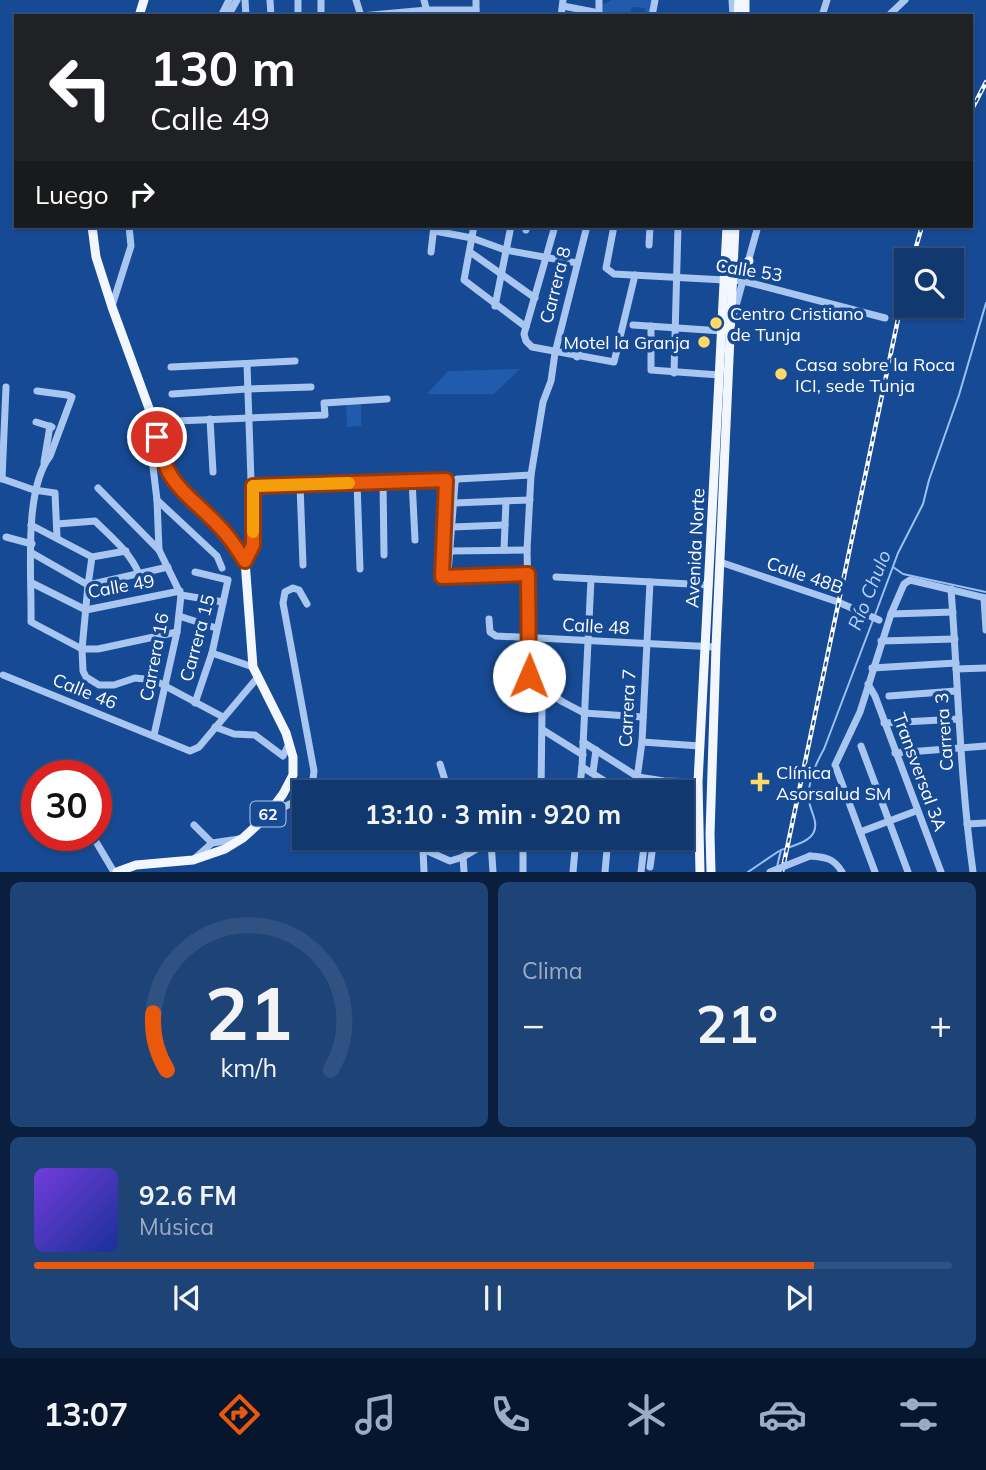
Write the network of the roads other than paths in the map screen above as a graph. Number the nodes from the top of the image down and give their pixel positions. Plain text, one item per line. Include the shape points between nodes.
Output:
1 (424, 0) edge
2 (476, 0) edge
3 (599, 0) edge
4 (905, 0) edge
5 (563, 3) edge
6 (427, 13) edge
7 (476, 13) edge
8 (405, 14) edge
9 (599, 14) edge
10 (890, 14) edge
11 (92, 228) edge
12 (129, 228) edge
13 (434, 228) edge
14 (474, 228) edge
15 (510, 228) edge
16 (554, 228) edge
17 (586, 228) edge
18 (614, 228) edge
19 (650, 228) edge
20 (678, 228) edge
21 (728, 228) edge
22 (728, 228) edge
23 (757, 228) edge
24 (472, 239) junction
25 (649, 245) dead end
26 (505, 250) junction
27 (431, 252) dead end
28 (470, 252) junction
29 (546, 257) junction
30 (733, 261) junction
31 (748, 261) junction
32 (577, 263) junction
33 (501, 275) junction
34 (635, 275) junction
35 (677, 277) junction
36 (728, 280) junction
37 (743, 281) junction
38 (535, 298) junction
39 (495, 306) junction
40 (112, 307) junction
41 (886, 318) dead end
42 (730, 324) junction
43 (633, 325) dead end
44 (651, 326) junction
45 (526, 327) junction
46 (676, 327) junction
47 (722, 331) junction
48 (581, 343) dead end
49 (555, 353) junction
50 (577, 357) junction
51 (295, 361) dead end
52 (247, 364) junction
53 (171, 367) dead end
54 (674, 373) junction
55 (719, 375) junction
56 (6, 387) dead end
57 (312, 387) dead end
58 (247, 389) junction
59 (37, 391) dead end
60 (172, 394) dead end
61 (387, 399) dead end
62 (249, 417) junction
63 (210, 419) junction
64 (176, 421) dead end
65 (36, 422) dead end
66 (154, 422) junction
67 (50, 426) junction
68 (60, 429) junction
69 (44, 463) junction
70 (213, 472) dead end
71 (531, 475) junction
72 (1, 478) edge
73 (412, 480) junction
74 (383, 481) junction
75 (357, 482) junction
76 (300, 485) junction
77 (253, 486) junction
78 (98, 488) dead end
79 (34, 490) junction
80 (157, 500) junction
81 (530, 500) junction
82 (506, 501) junction
83 (454, 503) junction
84 (57, 524) junction
85 (32, 525) junction
86 (505, 525) junction
87 (452, 527) junction
88 (6, 537) dead end
89 (57, 537) junction
90 (415, 540) dead end
91 (32, 544) junction
92 (159, 550) junction
93 (504, 550) junction
94 (527, 550) junction
95 (126, 551) junction
96 (450, 551) junction
97 (32, 552) junction
98 (384, 555) dead end
99 (92, 557) junction
100 (245, 561) junction
101 (720, 562) junction
102 (303, 565) dead end
103 (168, 567) junction
104 (222, 568) dead end
105 (359, 569) dead end
106 (195, 572) dead end
107 (139, 573) junction
108 (528, 574) junction
109 (445, 575) junction
110 (556, 577) dead end
111 (591, 579) junction
112 (650, 582) junction
113 (906, 582) junction
114 (32, 583) junction
115 (88, 585) junction
116 (709, 585) junction
117 (951, 589) junction
118 (180, 593) junction
119 (985, 598) edge
120 (223, 602) junction
121 (307, 604) dead end
122 (86, 610) junction
123 (953, 612) junction
124 (891, 614) junction
125 (178, 616) junction
126 (489, 619) dead end
127 (879, 621) junction
128 (216, 628) junction
129 (986, 630) edge
130 (177, 632) junction
131 (529, 639) junction
132 (955, 639) junction
133 (587, 641) junction
134 (881, 641) junction
135 (646, 644) junction
136 (711, 647) junction
137 (82, 649) junction
138 (212, 653) junction
139 (876, 656) junction
140 (956, 666) junction
141 (253, 667) junction
142 (872, 668) junction
143 (986, 668) edge
144 (3, 675) dead end
145 (258, 677) junction
146 (868, 684) junction
147 (166, 687) junction
148 (956, 691) junction
149 (889, 696) dead end
150 (195, 703) junction
151 (542, 709) dead end
152 (584, 713) junction
153 (223, 717) junction
154 (643, 717) junction
155 (959, 719) junction
156 (884, 723) junction
157 (215, 727) junction
158 (543, 730) junction
159 (154, 735) junction
160 (583, 742) junction
161 (642, 742) junction
162 (289, 744) junction
163 (700, 746) junction
164 (861, 746) dead end
165 (986, 746) edge
166 (961, 748) junction
167 (596, 750) junction
168 (895, 753) junction
169 (583, 755) junction
170 (440, 764) dead end
171 (582, 767) junction
172 (593, 772) junction
173 (638, 777) junction
174 (312, 780) edge
175 (445, 780) edge
176 (541, 780) edge
177 (580, 780) edge
178 (603, 780) edge
179 (637, 780) edge
180 (698, 782) junction
181 (292, 804) edge
182 (916, 811) junction
183 (266, 817) junction
184 (888, 821) junction
185 (986, 823) edge
186 (967, 824) junction
187 (194, 825) dead end
188 (860, 832) junction
189 (243, 838) junction
190 (694, 842) edge
191 (212, 843) junction
192 (698, 845) junction
193 (423, 850) edge
194 (425, 850) edge
195 (473, 850) edge
196 (491, 850) edge
197 (523, 850) edge
198 (575, 850) edge
199 (607, 850) edge
200 (644, 850) edge
201 (652, 850) edge
202 (102, 851) edge
203 (463, 856) junction
204 (193, 860) junction
205 (650, 867) dead end
206 (116, 872) edge
207 (424, 872) edge
208 (464, 872) edge
209 (493, 872) edge
210 (523, 872) edge
211 (573, 872) edge
212 (605, 872) edge
213 (641, 872) edge
214 (700, 872) edge
215 (711, 872) edge
216 (770, 872) edge
217 (842, 872) edge
218 (875, 872) edge
219 (908, 872) edge
220 (941, 872) edge
221 (973, 872) edge

1 - 6 street
2 - 7 street
3 - 9 street
4 - 10 street
5 - 9 street
6 - 7 street
6 - 8 street
11 - 40 main road
12 - 40 street via 131,246
13 - 24 street
13 - 27 street
14 - 24 street
15 - 26 street
16 - 29 street
17 - 32 street, Carrera 8
18 - 34 street, Calle 53 via 606,268 614,274
19 - 25 street
20 - 35 street
21 - 30 main road, Avenida Norte
22 - 36 main road, Avenida Norte
23 - 31 street
24 - 26 street
24 - 28 street
26 - 29 street
26 - 33 street
28 - 33 street
28 - 39 street via 464,280
29 - 32 street
29 - 38 street
30 - 31 main road via 741,266
30 - 36 main road, Avenida Norte
31 - 37 street
32 - 49 street, Carrera 8
33 - 38 street
33 - 39 street
34 - 35 street, Calle 53
34 - 50 street via 614,362
35 - 36 street, Calle 53
35 - 46 street
36 - 37 street, Calle 53
36 - 42 main road, Avenida Norte
36 - 47 main road, Avenida Norte
37 - 41 street, Calle 53
37 - 42 street
38 - 45 street
39 - 45 street
40 - 66 main road
42 - 101 main road, Avenida Norte
43 - 44 street
44 - 46 street
44 - 54 street via 650,370
45 - 49 street via 526,341 532,347
46 - 47 street
46 - 54 street
47 - 55 main road, Avenida Norte
48 - 50 street
49 - 50 street
49 - 71 street, Carrera 8
51 - 52 street
52 - 53 street
52 - 58 street
54 - 55 street
55 - 116 main road, Avenida Norte
56 - 72 street
57 - 58 street
58 - 60 street
58 - 62 street
59 - 68 street via 70,396
61 - 62 street via 324,403 325,415
62 - 63 street
62 - 77 street
63 - 64 street
63 - 70 street
65 - 67 street
66 - 80 street, Carrera 16 via 150,442
66 - 100 main road via 169,475 225,533
67 - 68 street
67 - 69 street
68 - 69 street
69 - 79 street
71 - 81 street, Carrera 8
71 - 83 street via 457,479
72 - 79 street
73 - 74 street
73 - 90 street
73 - 109 street via 443,479 447,484
74 - 75 street
74 - 98 street
75 - 76 street
75 - 105 street
76 - 77 street
76 - 102 street
77 - 100 street via 253,545
78 - 92 street
79 - 84 street via 55,493
79 - 85 street
80 - 92 street, Carrera 16
80 - 104 street via 217,556
81 - 82 street
81 - 94 street, Carrera 8
82 - 83 street
82 - 86 street
83 - 87 street
84 - 89 street
84 - 95 street via 95,522
85 - 89 street
85 - 91 street
86 - 87 street
86 - 93 street
87 - 96 street
88 - 91 street
89 - 99 street
91 - 97 street
92 - 103 street, Carrera 16
93 - 94 street
93 - 96 street
94 - 108 street, Carrera 8
95 - 99 street
95 - 107 street
96 - 109 street
97 - 114 street
97 - 115 street
99 - 115 street
100 - 141 main road, 62
101 - 127 street, Calle 48B via 838,602
101 - 136 main road, Avenida Norte
103 - 107 street
103 - 118 street, Carrera 16
106 - 120 street, Carrera 15 via 228,580
107 - 115 street
108 - 109 street
108 - 131 street, Carrera 8
110 - 111 street
111 - 112 street
111 - 133 street
112 - 116 street
112 - 135 street, Carrera 7
113 - 117 street
113 - 124 street
113 - 127 street
114 - 122 street, Calle 49
114 - 137 street via 31,622
115 - 122 street
116 - 136 main road, Avenida Norte
117 - 119 street
117 - 123 street, Carrera 3
118 - 120 street, Calle 49
118 - 122 street, Calle 49
118 - 125 street, Carrera 16
119 - 129 street
120 - 128 street, Carrera 15
121 - 174 street via 299,590 285,592 283,603
122 - 137 street
123 - 124 street
123 - 132 street, Carrera 3
124 - 134 street
125 - 128 street
125 - 130 street, Carrera 16
126 - 131 street, Calle 48 via 493,634
127 - 139 street via 882,630
128 - 138 street, Carrera 15
130 - 137 street
130 - 147 street, Carrera 16
131 - 133 street, Calle 48
131 - 152 street, Carrera 8 via 529,676
132 - 134 street
132 - 140 street, Carrera 3
133 - 135 street, Calle 48
133 - 152 street
134 - 139 street
135 - 136 street, Calle 48
135 - 154 street, Carrera 7
136 - 163 main road, Avenida Norte
136 - 215 main road, Avenida Norte
137 - 147 street via 83,671 99,685 135,678
138 - 141 street
138 - 150 street, Carrera 15
139 - 142 street
140 - 142 street
140 - 143 street
140 - 148 street, Carrera 3
141 - 145 main road, 62
142 - 146 street
144 - 159 street, Calle 46
145 - 153 street
145 - 162 main road, 62
146 - 156 street, Transversal 3A
146 - 188 street via 835,765
147 - 150 street
147 - 159 street, Carrera 16
148 - 149 street
148 - 155 street, Carrera 3
150 - 153 street
151 - 158 street
152 - 154 street
152 - 160 street
153 - 157 street
154 - 161 street, Carrera 7
155 - 156 street
155 - 166 street, Carrera 3
156 - 168 street, Transversal 3A
157 - 159 street, Calle 46 via 194,750
157 - 162 street via 255,735 283,755
158 - 169 street
158 - 176 street
160 - 167 street
160 - 169 street
161 - 163 street
161 - 173 street, Carrera 7
162 - 183 main road, 62 via 293,775
163 - 180 main road, Avenida Norte
164 - 184 street
165 - 166 street
166 - 168 street
166 - 186 street, Carrera 3
167 - 172 street
167 - 173 street
168 - 182 street, Transversal 3A
169 - 171 street
170 - 175 street
171 - 172 street
171 - 177 street
172 - 178 street
173 - 179 street, Carrera 7
173 - 180 street
180 - 192 main road, Avenida Norte
181 - 183 street
182 - 184 street
182 - 220 street, Transversal 3A
183 - 189 main road, 62
184 - 188 street
184 - 219 street
185 - 186 street
186 - 221 street, Carrera 3
187 - 191 street
188 - 218 street
189 - 191 street
189 - 204 main road, 62
190 - 192 street
191 - 204 street
192 - 214 main road, Avenida Norte
193 - 207 street
194 - 203 street via 443,860
195 - 203 street
196 - 209 street
197 - 210 street
198 - 211 street
199 - 212 street
200 - 213 street
201 - 205 street
202 - 206 street
203 - 208 street
204 - 206 main road, 62 via 136,864
216 - 217 street, bridge via 810,856 826,857

